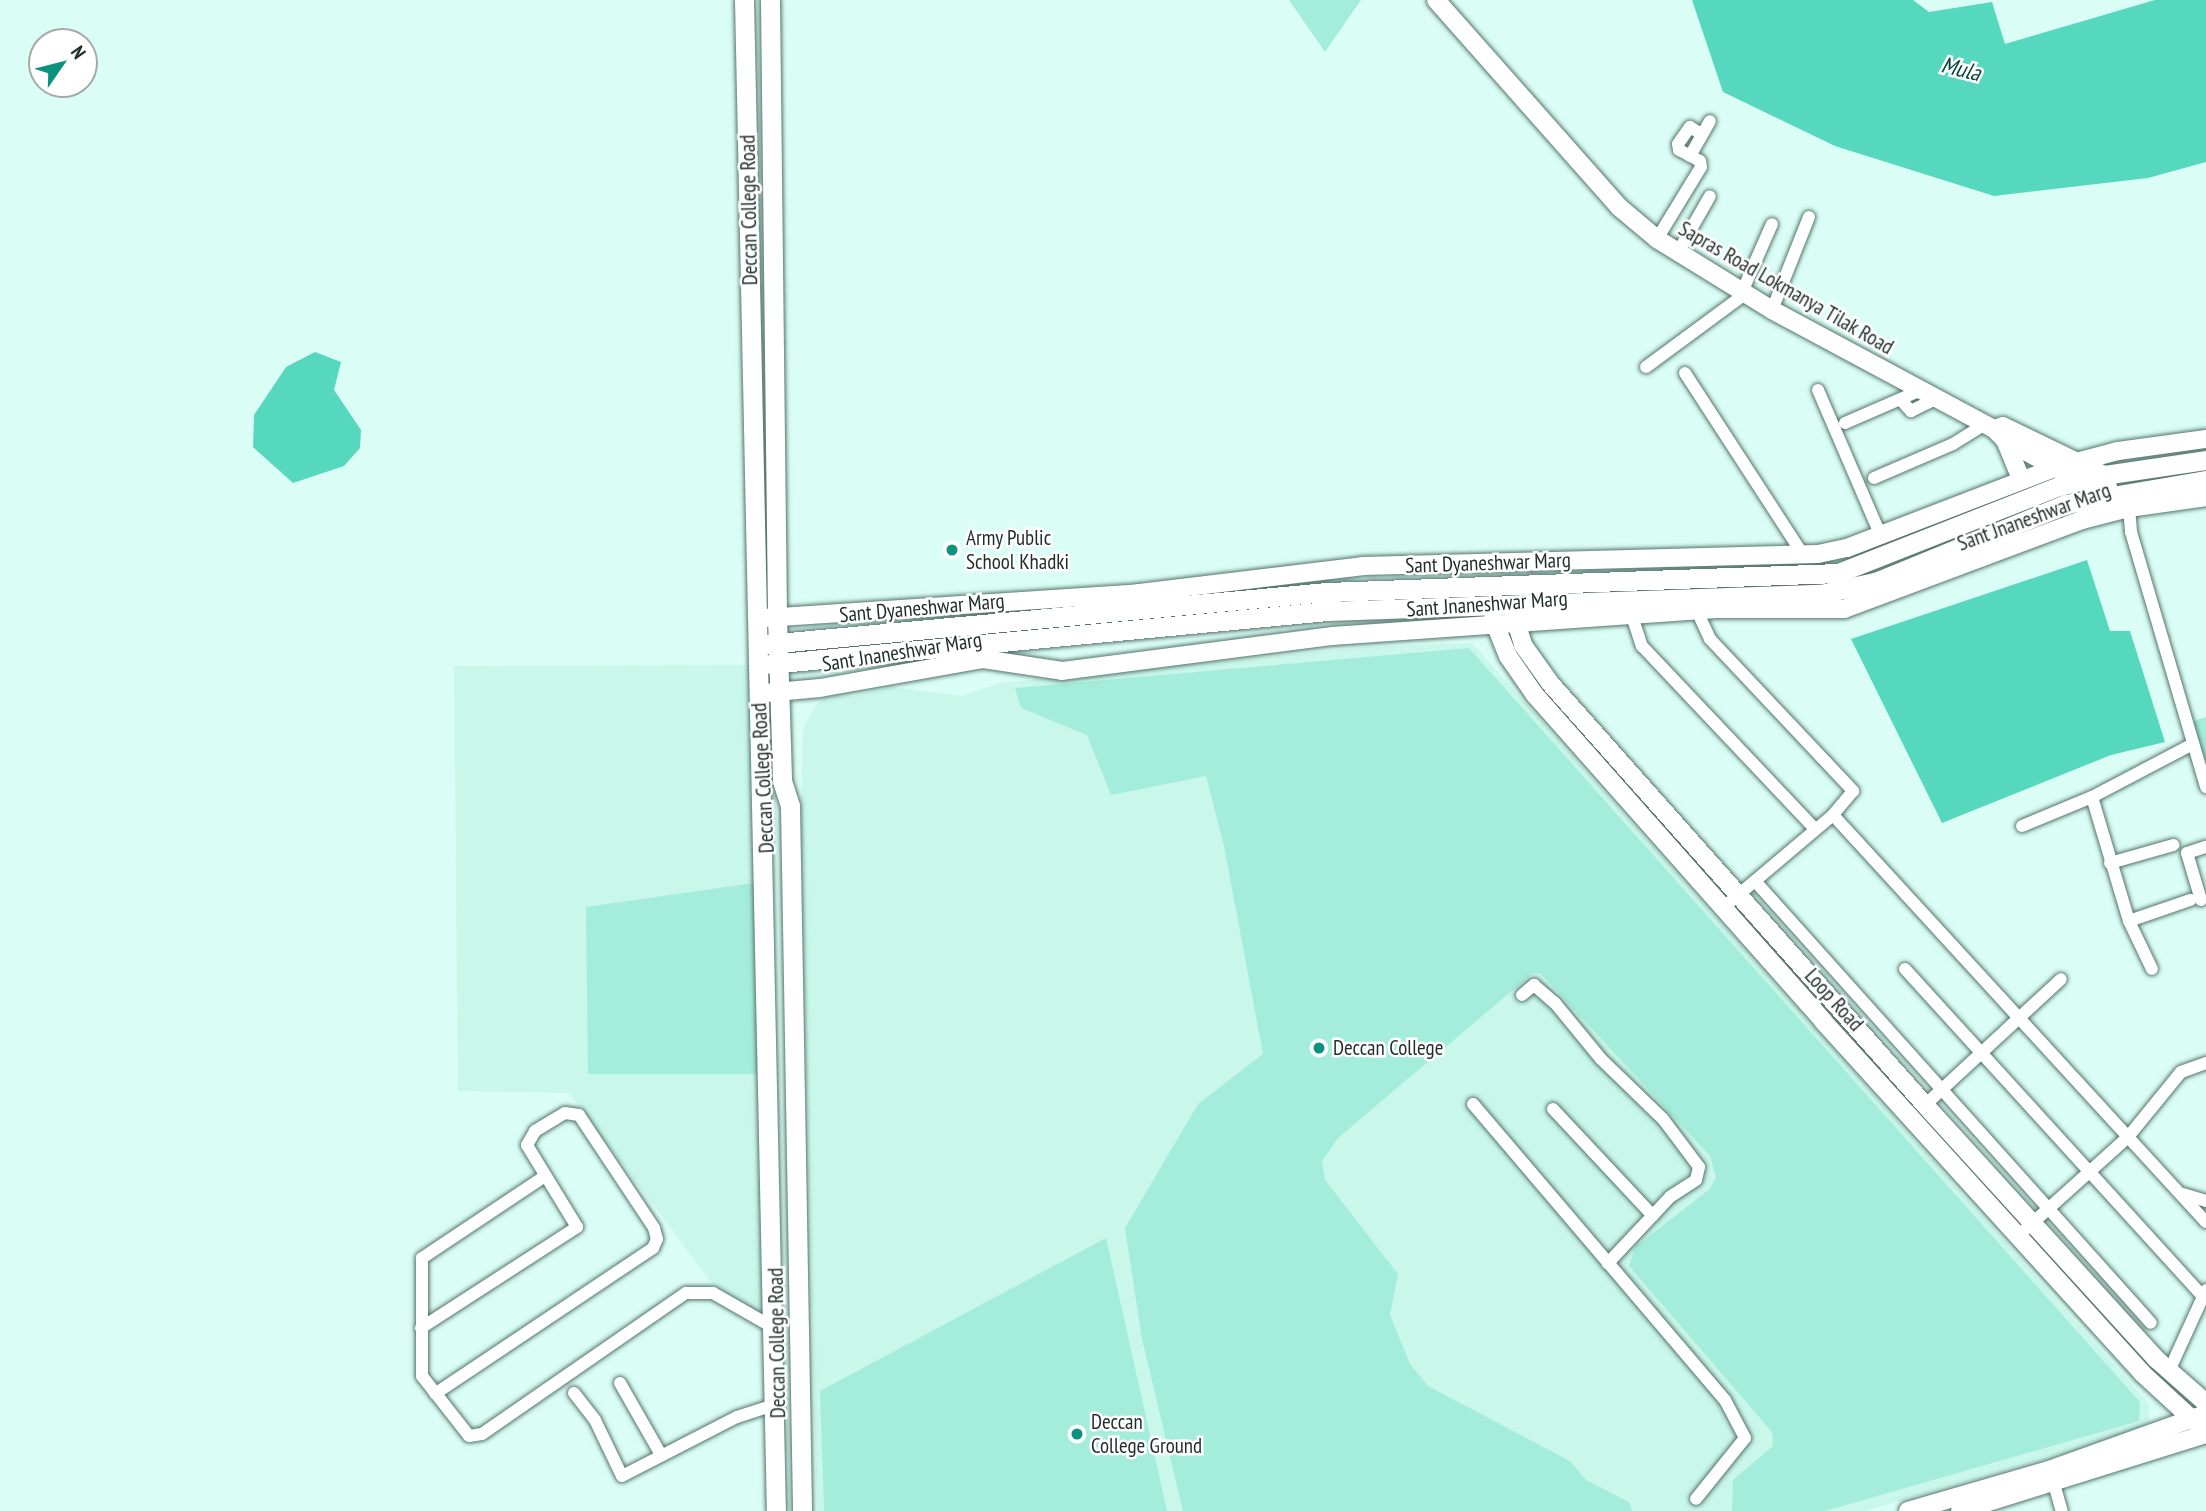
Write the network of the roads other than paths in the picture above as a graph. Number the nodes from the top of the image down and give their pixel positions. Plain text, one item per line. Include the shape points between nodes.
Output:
1 (744, 0) edge
2 (769, 0) edge
3 (1436, 0) edge
4 (1710, 121) dead end
5 (1710, 196) dead end
6 (1809, 217) dead end
7 (1772, 224) dead end
8 (1657, 239) junction
9 (1678, 252) junction
10 (1743, 293) junction
11 (1772, 310) junction
12 (1646, 367) dead end
13 (1685, 373) dead end
14 (1818, 390) dead end
15 (1919, 391) junction
16 (1936, 399) junction
17 (1901, 400) junction
18 (1845, 423) dead end
19 (1995, 431) junction
20 (2206, 439) edge
21 (2206, 460) edge
22 (2054, 468) junction
23 (2079, 471) junction
24 (1874, 478) dead end
25 (2021, 479) junction
26 (2206, 480) edge
27 (2206, 497) edge
28 (2110, 500) junction
29 (1880, 534) junction
30 (1803, 555) junction
31 (1510, 562) junction
32 (1491, 563) junction
33 (1512, 595) junction
34 (1492, 596) junction
35 (1696, 611) junction
36 (1633, 616) junction
37 (755, 618) junction
38 (777, 618) junction
39 (1514, 626) junction
40 (1494, 627) junction
41 (779, 643) junction
42 (1011, 652) junction
43 (756, 654) junction
44 (780, 664) junction
45 (780, 691) junction
46 (758, 693) junction
47 (2193, 744) junction
48 (2206, 787) edge
49 (2092, 797) junction
50 (1833, 815) junction
51 (2022, 826) dead end
52 (1815, 829) junction
53 (2173, 845) dead end
54 (2206, 847) edge
55 (2110, 863) junction
56 (1755, 881) junction
57 (1738, 896) junction
58 (1723, 908) junction
59 (2129, 921) junction
60 (1905, 969) dead end
61 (2152, 969) dead end
62 (2062, 979) dead end
63 (1522, 995) dead end
64 (2019, 1018) junction
65 (1980, 1053) junction
66 (2206, 1063) edge
67 (1940, 1091) junction
68 (1473, 1104) dead end
69 (1925, 1105) junction
70 (1553, 1110) dead end
71 (2128, 1137) junction
72 (2088, 1173) junction
73 (545, 1176) junction
74 (2180, 1194) junction
75 (2206, 1201) edge
76 (2048, 1209) junction
77 (1653, 1216) junction
78 (2206, 1222) edge
79 (2032, 1224) junction
80 (2018, 1236) junction
81 (1608, 1264) junction
82 (2204, 1293) edge
83 (2151, 1323) dead end
84 (421, 1328) junction
85 (774, 1328) junction
86 (2169, 1371) junction
87 (620, 1383) dead end
88 (574, 1393) dead end
89 (435, 1394) junction
90 (2206, 1404) edge
91 (775, 1405) junction
92 (2203, 1425) edge
93 (661, 1455) junction
94 (2052, 1477) junction
95 (1696, 1499) dead end
96 (776, 1511) edge
97 (802, 1511) edge
98 (1908, 1511) edge
99 (1960, 1511) edge
100 (2062, 1511) edge

1 - 37 main road, Deccan College Road
2 - 38 main road, Deccan College Road
3 - 8 street, Sapras Road Lokmanya Tilak Road via 1619,207
4 - 8 street via 1701,134 1690,127 1678,144 1700,161 1701,167
5 - 9 street
6 - 11 street
7 - 10 street
8 - 9 street, Sapras Road Lokmanya Tilak Road
9 - 10 street, Sapras Road Lokmanya Tilak Road
10 - 11 street, Sapras Road Lokmanya Tilak Road
10 - 12 street
11 - 15 street, Sapras Road Lokmanya Tilak Road
13 - 30 street
14 - 29 street
15 - 16 street, Sapras Road Lokmanya Tilak Road
15 - 17 street
16 - 17 street via 1911,411
16 - 19 street, Sapras Road Lokmanya Tilak Road
17 - 18 street
19 - 22 street, Sapras Road Lokmanya Tilak Road
19 - 23 street, Sapras Road Lokmanya Tilak Road via 2003,426
19 - 24 street
19 - 25 street
20 - 23 street, Sant Jnaneshwar Marg via 2118,452
21 - 28 main road, Sant Dyaneshwar Marg
22 - 23 street, Sapras Road Lokmanya Tilak Road
22 - 25 street, Sant Jnaneshwar Marg
23 - 28 main road, Sant Dyaneshwar Marg
23 - 33 main road, Sant Dyaneshwar Marg via 1838,573
25 - 29 street, Sant Jnaneshwar Marg
26 - 28 main road, Sant Dyaneshwar Marg
27 - 28 street, Sant Jnaneshwar Marg
28 - 33 main road, Sant Dyaneshwar Marg via 1842,592
28 - 35 street, Sant Jnaneshwar Marg via 1862,606 1823,611
28 - 47 street via 2132,532
29 - 30 street, Sant Jnaneshwar Marg via 1833,552
30 - 31 street, Sant Jnaneshwar Marg
31 - 32 street, Sant Jnaneshwar Marg
31 - 33 street, Loop Road
32 - 34 street, Loop Road
32 - 38 street, Sant Jnaneshwar Marg via 1325,568 1138,593
33 - 34 main road, Sant Dyaneshwar Marg
33 - 39 street, Loop Road
34 - 40 street, Loop Road
34 - 41 main road, Sant Dyaneshwar Marg via 1327,592
34 - 42 main road, Sant Dyaneshwar Marg via 1328,611
35 - 36 street, Sant Jnaneshwar Marg
35 - 50 street via 1710,639 1851,785 1851,797
36 - 39 street, Sant Jnaneshwar Marg
36 - 52 street via 1642,646
37 - 38 street, Sant Jnaneshwar Marg
37 - 43 main road, Deccan College Road
38 - 41 main road, Deccan College Road
39 - 40 street, Sant Jnaneshwar Marg
39 - 57 street, Loop Road via 1550,683
40 - 42 street, Sant Jnaneshwar Marg via 1332,636 1062,671
40 - 58 street, Loop Road via 1507,656 1535,695
41 - 43 main road, Sant Dyaneshwar Marg
41 - 44 main road, Deccan College Road
42 - 44 main road, Sant Dyaneshwar Marg
42 - 45 street, Sant Jnaneshwar Marg
43 - 44 main road, Sant Dyaneshwar Marg
43 - 46 main road, Deccan College Road
44 - 45 main road, Deccan College Road
45 - 46 street, Sant Jnaneshwar Marg
45 - 97 main road, Deccan College Road via 782,781 790,806
46 - 85 main road, Deccan College Road
47 - 48 street
47 - 49 street
49 - 51 street
49 - 55 street
50 - 52 street
50 - 64 street
52 - 56 street
53 - 55 street
54 - 59 street via 2187,853 2195,900
55 - 59 street
56 - 57 street
56 - 67 street
57 - 58 street
57 - 69 street, Loop Road
58 - 80 street, Loop Road
59 - 61 street
60 - 65 street
62 - 64 street
63 - 77 street via 1534,985 1555,1003 1601,1059 1663,1119 1699,1167 1696,1180
64 - 65 street
64 - 71 street
65 - 67 street
65 - 72 street
66 - 71 street via 2181,1072
67 - 69 street
67 - 76 street
68 - 81 street
69 - 79 street, Loop Road
70 - 77 street
71 - 72 street
71 - 74 street
72 - 76 street
72 - 82 street
73 - 84 street via 422,1258
73 - 84 street via 577,1219 577,1227
73 - 89 street via 527,1145 529,1138 572,1111 654,1228 657,1239 653,1248
74 - 75 street
74 - 78 street
76 - 79 street
76 - 83 street
77 - 81 street
79 - 80 street
79 - 86 street, Loop Road
80 - 92 street, Loop Road via 2142,1373
81 - 95 street via 1725,1400 1745,1438
82 - 86 street
84 - 89 street via 422,1376
85 - 89 street via 713,1293 687,1293 482,1434 463,1432
85 - 91 main road, Deccan College Road
86 - 90 street, Loop Road
87 - 93 street
88 - 93 street via 595,1420 622,1476
91 - 93 street via 737,1417
91 - 96 main road, Deccan College Road
92 - 94 street
94 - 98 street
94 - 99 street
94 - 100 street

